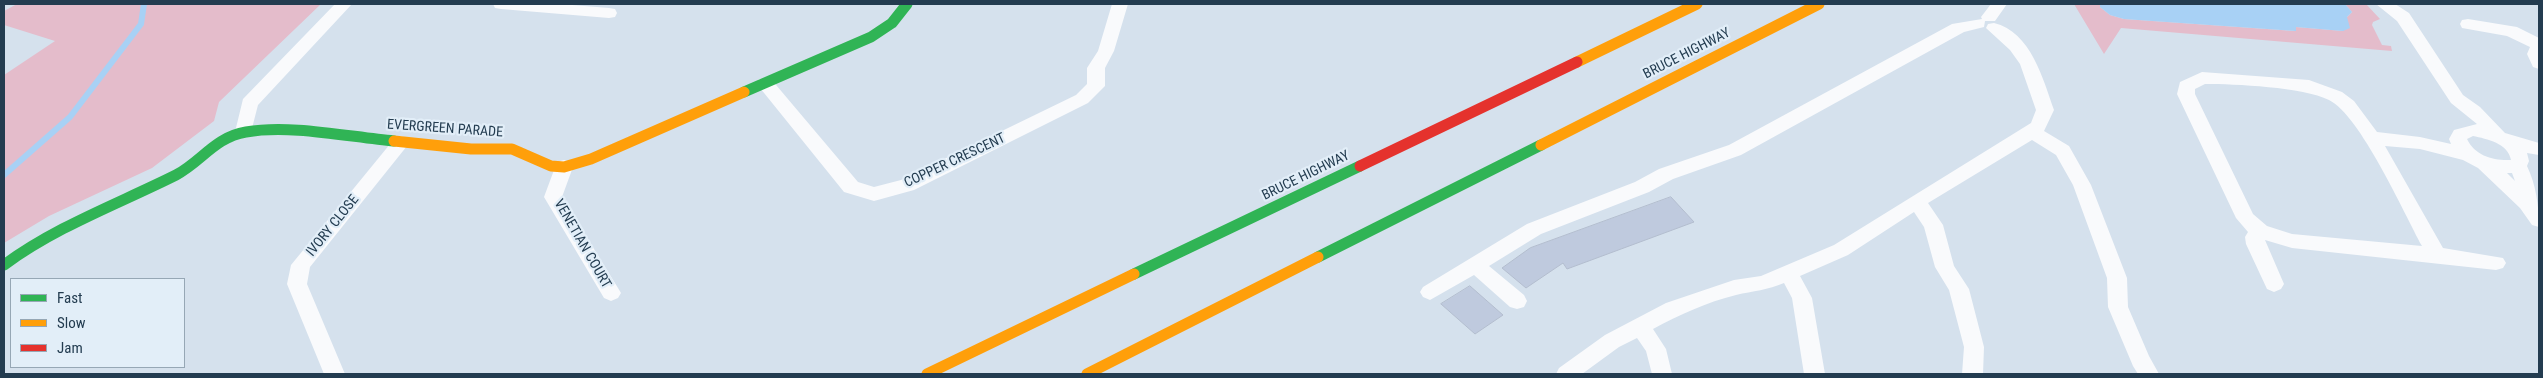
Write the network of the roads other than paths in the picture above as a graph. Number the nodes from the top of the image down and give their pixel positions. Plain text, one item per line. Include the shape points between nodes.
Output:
1 (344, 4) edge
2 (501, 4) edge
3 (907, 4) edge
4 (1120, 4) edge
5 (1697, 4) edge
6 (1819, 4) edge
7 (2384, 4) edge
8 (2401, 10) edge
9 (609, 13) dead end
10 (1990, 18) edge
11 (2468, 24) dead end
12 (2539, 45) edge
13 (2539, 62) edge
14 (765, 83) junction
15 (2457, 99) junction
16 (244, 132) junction
17 (2031, 132) junction
18 (2462, 135) junction
19 (2372, 138) junction
20 (2504, 140) junction
21 (401, 142) junction
22 (2420, 143) junction
23 (2539, 149) edge
24 (2476, 158) junction
25 (2539, 161) edge
26 (2519, 163) junction
27 (564, 167) junction
28 (1916, 201) junction
29 (2527, 203) junction
30 (2539, 220) edge
31 (2260, 231) junction
32 (2437, 255) junction
33 (2496, 263) dead end
34 (4, 265) edge
35 (1475, 265) junction
36 (1788, 271) junction
37 (2274, 284) dead end
38 (611, 292) dead end
39 (1430, 292) dead end
40 (1517, 301) dead end
41 (1641, 327) junction
42 (334, 374) edge
43 (927, 374) edge
44 (1087, 374) edge
45 (1566, 374) edge
46 (1662, 374) edge
47 (1815, 374) edge
48 (1973, 374) edge
49 (2149, 374) edge

1 - 16 street via 249,103
2 - 9 street
3 - 14 main road via 892,23 871,37
4 - 14 street, COPPER CRESCENT via 1106,51 1096,68 1096,86 1082,99 908,185 874,194 851,186
5 - 43 main road, BRUCE HIGHWAY
6 - 44 main road, BRUCE HIGHWAY
7 - 8 street
8 - 15 street
10 - 17 street via 2027,59 2045,110 2043,121
10 - 35 street via 1958,28 1735,150 1551,221 1513,240
11 - 12 street via 2511,31
12 - 13 street via 2535,54
14 - 27 main road via 591,159
15 - 18 street
15 - 20 street
16 - 21 main road, EVERGREEN PARADE via 273,129
16 - 34 main road, EVERGREEN PARADE via 213,145 178,174 90,214 24,250
17 - 28 street
17 - 49 street via 2063,151 2082,185 2116,278 2118,307
18 - 20 street via 2481,131
18 - 22 street
18 - 24 street via 2463,150
19 - 22 street
19 - 31 street via 2348,105 2321,89 2202,78 2186,86 2186,94 2246,218
19 - 32 street
20 - 23 street
20 - 26 street via 2518,152
21 - 27 main road, EVERGREEN PARADE via 471,149 512,149 551,166
21 - 42 street, IVORY CLOSE via 301,264 297,284
22 - 24 street
24 - 26 street via 2503,167
24 - 29 street
25 - 26 street
26 - 29 street
27 - 38 street, VENETIAN COURT via 553,197
28 - 36 street via 1841,250
28 - 48 street via 1933,225 1945,267 1959,289 1974,347
29 - 30 street
31 - 32 street via 2292,241
31 - 37 street via 2255,237 2256,244
32 - 33 street
35 - 39 street
35 - 40 street
36 - 41 street via 1757,285 1700,298
36 - 47 street via 1802,298
41 - 45 street via 1612,340
41 - 46 street via 1656,349

